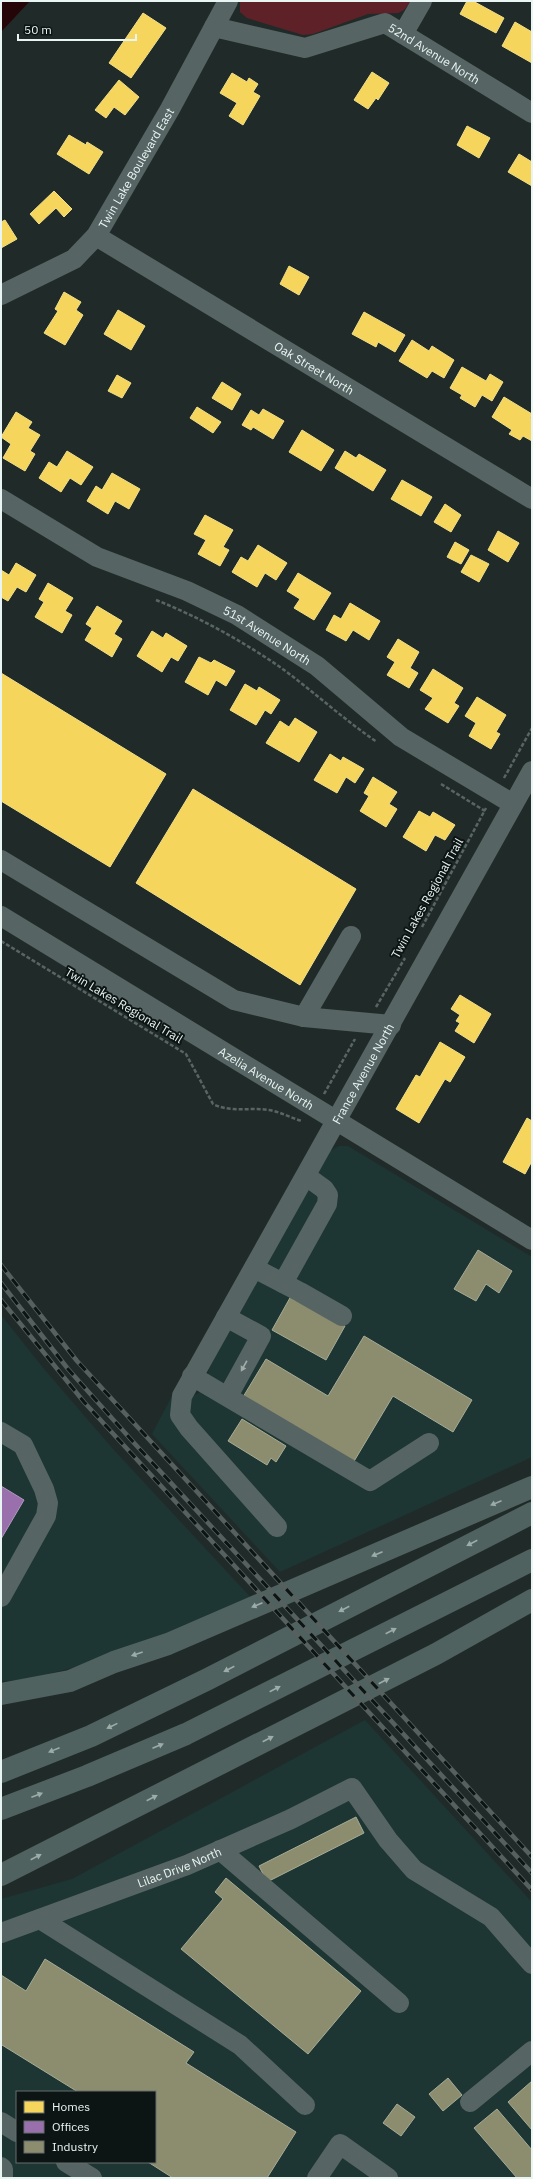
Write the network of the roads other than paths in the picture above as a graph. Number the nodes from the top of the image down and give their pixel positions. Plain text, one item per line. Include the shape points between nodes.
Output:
1 (228, 1) edge
2 (422, 1) edge
3 (214, 27) junction
4 (403, 34) junction
5 (532, 113) edge
6 (96, 236) junction
7 (1, 294) edge
8 (1, 499) edge
9 (532, 499) edge
10 (532, 771) edge
11 (513, 804) junction
12 (1, 860) edge
13 (1, 916) edge
14 (351, 936) dead end
15 (304, 1017) junction
16 (391, 1025) junction
17 (337, 1122) junction
18 (306, 1176) junction
19 (280, 1223) junction
20 (308, 1239) junction
21 (532, 1240) edge
22 (254, 1268) junction
23 (283, 1283) junction
24 (342, 1316) dead end
25 (226, 1317) junction
26 (192, 1376) junction
27 (228, 1396) junction
28 (1, 1432) edge
29 (429, 1443) dead end
30 (532, 1487) edge
31 (532, 1513) edge
32 (277, 1527) dead end
33 (532, 1560) edge
34 (1, 1597) edge
35 (532, 1600) edge
36 (1, 1694) edge
37 (1, 1772) edge
38 (1, 1809) edge
39 (220, 1850) junction
40 (1, 1874) edge
41 (40, 1919) junction
42 (1, 1933) edge
43 (532, 1964) edge
44 (399, 2003) dead end
45 (532, 2051) edge
46 (470, 2102) dead end
47 (305, 2105) dead end
48 (1, 2122) edge
49 (16, 2131) edge
50 (68, 2163) edge
51 (1, 2167) edge
52 (2, 2178) edge
53 (92, 2178) edge
54 (318, 2178) edge
55 (388, 2178) edge

1 - 3 street, Twin Lake Boulevard East
2 - 4 street
3 - 4 street, 52nd Avenue North via 305,48 385,23
3 - 6 street, Twin Lake Boulevard East
4 - 5 street, 52nd Avenue North
6 - 7 street, Twin Lake Boulevard East via 74,258
6 - 9 street, Oak Street North
8 - 11 street, 51st Avenue North via 97,557 187,591 237,615 317,666 401,737
10 - 11 street, France Avenue North
11 - 16 street, France Avenue North
12 - 15 street via 234,1000
13 - 17 street, Azelia Avenue North
14 - 15 street
15 - 16 street
16 - 17 street, France Avenue North
17 - 18 street, France Avenue North
17 - 21 street, Azelia Avenue North
18 - 19 street, France Avenue North
18 - 20 street via 328,1195 327,1204
19 - 20 street
19 - 22 street, France Avenue North
20 - 23 street
22 - 23 street
22 - 25 street, France Avenue North
23 - 24 street
25 - 26 street, France Avenue North
25 -> 27 street via 261,1336
26 - 27 street
26 - 32 street, France Avenue North via 182,1396 180,1415 208,1451
27 - 29 street via 370,1481
28 - 34 street via 23,1445 48,1503 46,1516
30 -> 36 highway via 168,1644 114,1662 70,1681
31 -> 37 highway via 208,1679 91,1736
38 -> 33 highway via 186,1734
40 -> 35 highway via 436,1654
39 - 41 street, Lilac Drive North via 187,1865
39 - 43 street, Lilac Drive North via 352,1788 388,1840 414,1870 491,1917
39 - 44 street
41 - 42 street, Lilac Drive North
41 - 47 street via 240,2044
45 - 46 street
48 - 49 street
50 - 53 street
51 - 52 street
54 - 55 street via 340,2144

